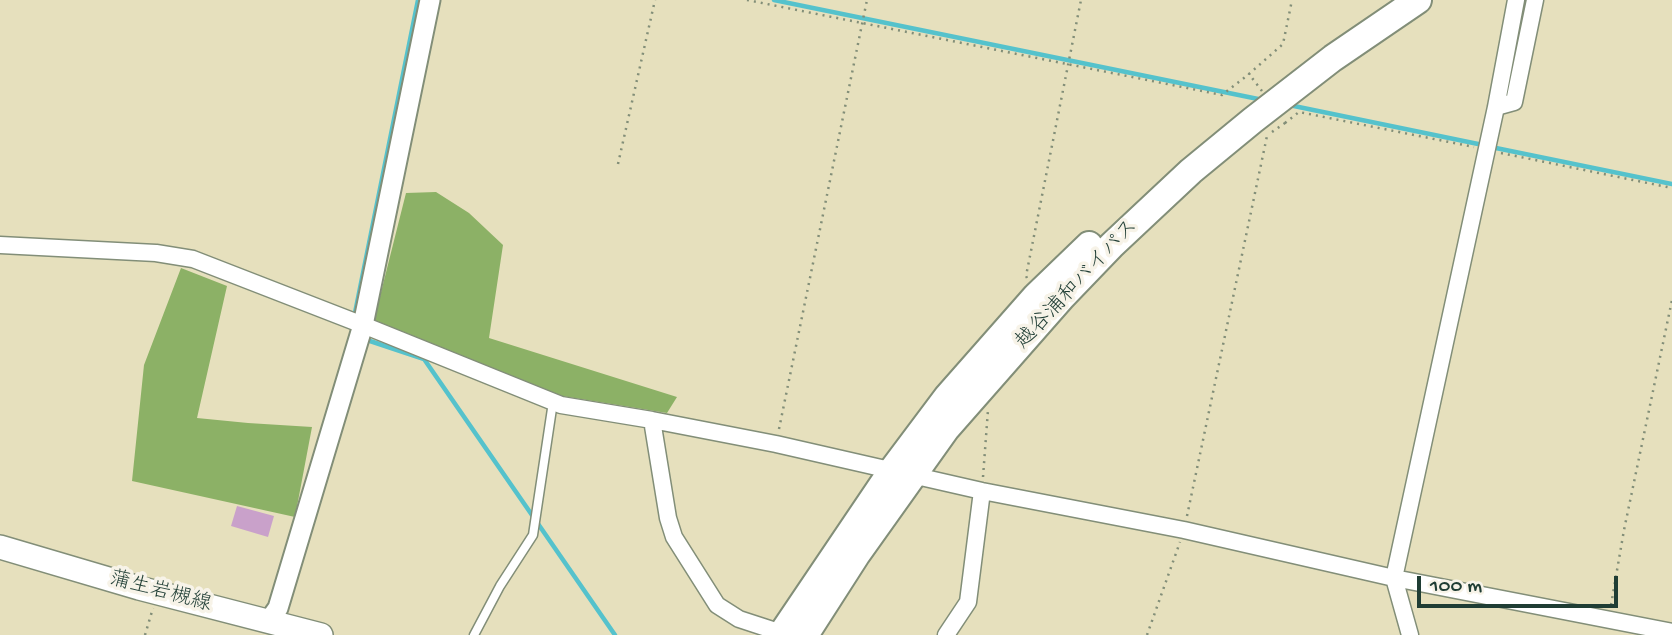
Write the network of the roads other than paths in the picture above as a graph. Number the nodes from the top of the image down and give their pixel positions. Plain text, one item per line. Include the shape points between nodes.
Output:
1 (430, 0) edge
2 (1388, 0) edge
3 (1418, 0) edge
4 (1516, 0) edge
5 (1535, 0) edge
6 (1260, 90) junction
7 (1496, 107) junction
8 (0, 245) edge
9 (363, 325) junction
10 (553, 402) junction
11 (652, 420) junction
12 (904, 472) junction
13 (982, 491) junction
14 (0, 547) edge
15 (1394, 578) junction
16 (266, 628) edge
17 (1672, 633) edge
18 (789, 634) edge
19 (321, 635) edge
20 (474, 635) edge
21 (946, 635) edge
22 (1410, 635) edge

1 - 9 street
2 - 6 highway, 越谷浦和バイパス
3 - 6 highway, 越谷浦和バイパス via 1332,58
4 - 7 street
5 - 7 street via 1514,102
6 - 12 highway, 越谷浦和バイパス via 1191,171 1062,297
6 - 12 highway, 越谷浦和バイパス via 1176,162 1036,296 947,397
7 - 15 street
8 - 9 street via 193,259
9 - 10 street
9 - 16 street via 278,608
10 - 11 street
10 - 20 lane via 533,535
11 - 12 street
11 - 18 street via 674,537 717,605 739,619
12 - 13 street
12 - 18 highway, 越谷浦和バイパス via 857,554
13 - 15 street via 1184,530
13 - 21 street via 968,602
14 - 16 main road, 蒲生岩槻線
15 - 17 street
15 - 22 street
16 - 19 main road, 蒲生岩槻線

